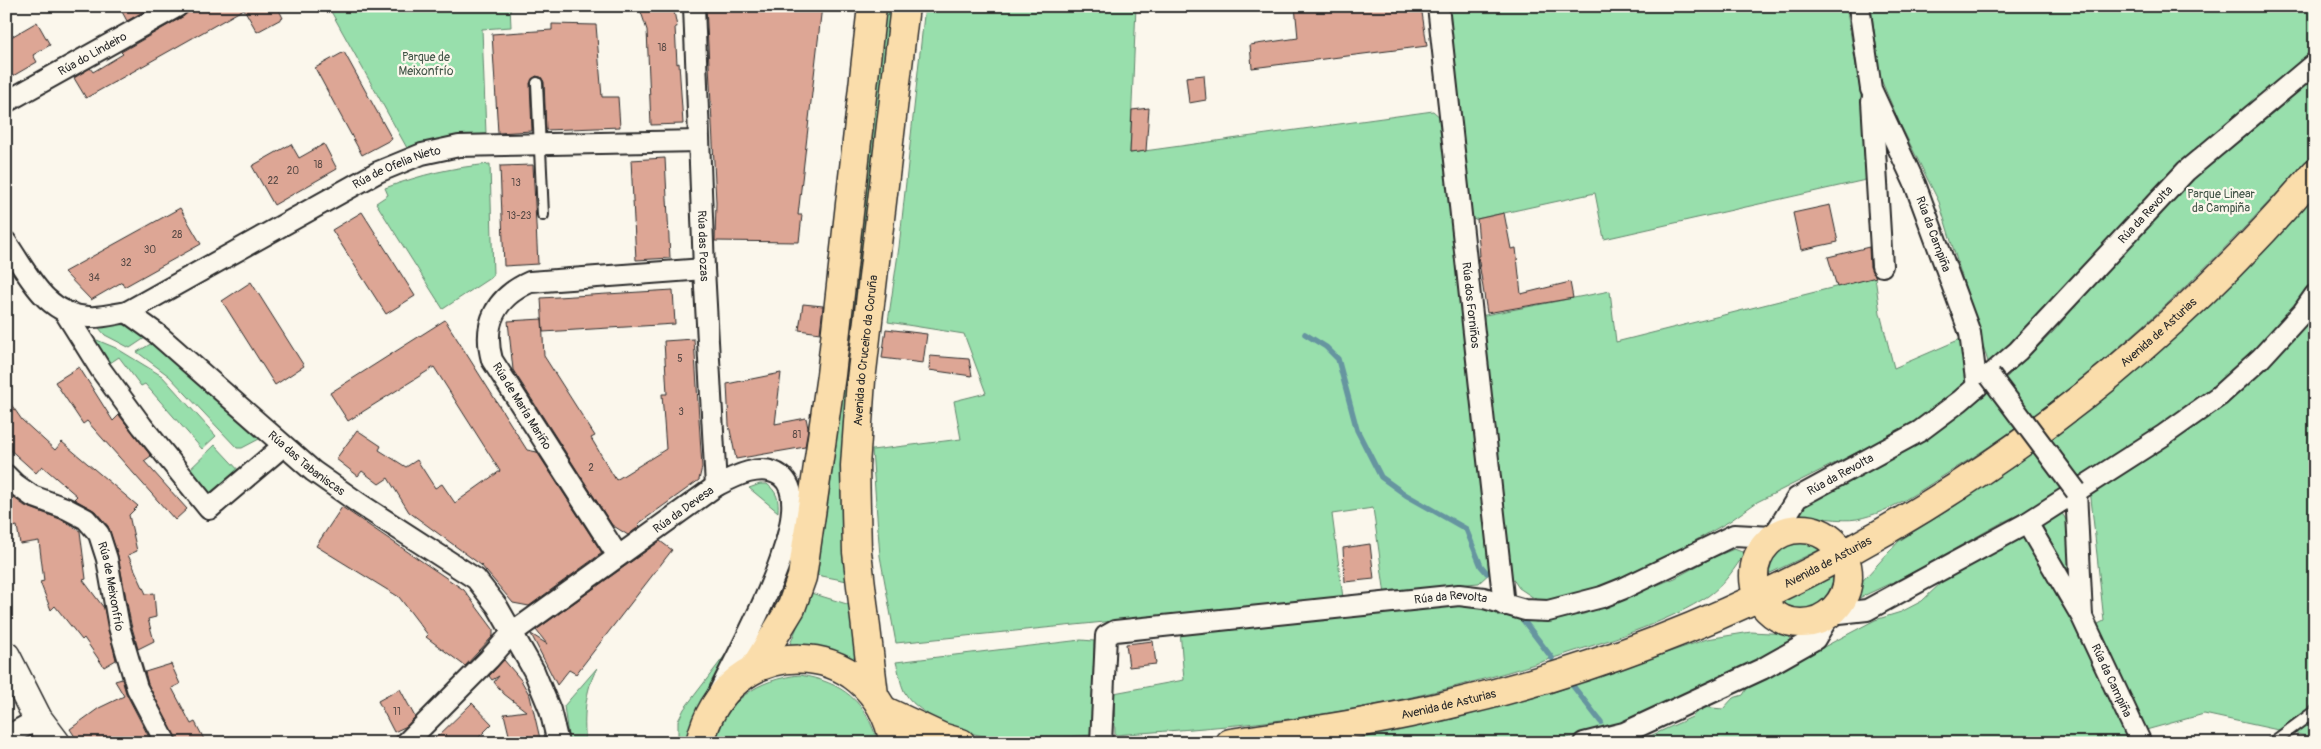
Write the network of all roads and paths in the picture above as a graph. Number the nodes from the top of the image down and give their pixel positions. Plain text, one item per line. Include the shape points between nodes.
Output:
1 (178, 6) edge
2 (694, 6) edge
3 (872, 6) edge
4 (905, 6) edge
5 (1438, 6) edge
6 (1859, 6) edge
7 (2315, 63) edge
8 (538, 83) dead end
9 (1871, 89) junction
10 (6, 102) edge
11 (699, 141) junction
12 (540, 145) junction
13 (2315, 173) edge
14 (543, 214) dead end
15 (6, 242) edge
16 (1882, 266) dead end
17 (704, 269) junction
18 (2315, 296) edge
19 (128, 312) junction
20 (66, 314) junction
21 (1984, 382) junction
22 (283, 446) junction
23 (6, 475) edge
24 (716, 486) junction
25 (2076, 491) junction
26 (2026, 523) junction
27 (1886, 529) junction
28 (1773, 537) junction
29 (1836, 545) junction
30 (618, 556) junction
31 (1756, 561) junction
32 (1848, 585) junction
33 (1758, 596) junction
34 (1504, 604) junction
35 (1830, 614) junction
36 (2082, 617) junction
37 (1779, 618) junction
38 (1697, 624) junction
39 (512, 633) junction
40 (6, 656) edge
41 (754, 669) junction
42 (879, 703) junction
43 (712, 708) junction
44 (2315, 711) edge
45 (38, 718) junction
46 (6, 737) edge
47 (56, 743) edge
48 (166, 743) edge
49 (406, 743) edge
50 (558, 743) edge
51 (700, 743) edge
52 (894, 743) edge
53 (961, 743) edge
54 (1101, 743) edge
55 (1230, 743) edge
56 (1584, 743) edge
57 (2141, 743) edge
58 (2272, 743) edge

1 - 10 street, Rúa do Lindeiro
2 - 11 street, Rúa das Pozas
3 - 41 main road via 831,375 802,577 791,608
4 - 42 main road, Avenida do Cruceiro da Coruña via 861,380 855,466 857,552
5 - 34 street, Rúa dos Forniños
6 - 9 street, Rúa da Campiña
7 - 21 street, Rúa da Revolta via 2186,172 2018,351
8 - 12 lane
9 - 16 street, Rúa da Campiña
9 - 21 street, Rúa da Campiña via 1914,184 1970,333
11 - 12 street, Rúa de Ofelia Nieto
11 - 17 street, Rúa das Pozas
12 - 14 lane
12 - 19 street, Rúa de Ofelia Nieto via 448,148 390,166
13 - 27 main road, Avenida de Asturias via 2200,294 2101,382 2009,452
15 - 20 street via 43,294
17 - 24 street, Rúa das Pozas
17 - 30 street, Rúa de María Mariño via 530,282 516,288 503,300 488,329 492,360
18 - 25 street via 2261,358 2219,396
19 - 20 street via 90,318
19 - 22 street, Rúa das Tabaniscas
20 - 22 street via 101,370 209,509
21 - 25 street, Rúa da Campiña, bridge
21 - 28 street, Rúa da Revolta via 1920,431 1797,498
22 - 39 street, Rúa das Tabaniscas via 335,487 476,579
23 - 48 street, Rúa de Meixonfrío via 32,496 86,519 99,534 107,559 118,627 137,688
24 - 30 street, Rúa da Devesa
24 - 43 street, Rúa da Devesa via 746,472 769,470 788,482 794,501 789,535 778,567
25 - 26 street
25 - 36 street, Rúa da Campiña
26 - 35 street via 1868,610
26 - 36 street, Rúa da Campiña
27 - 29 main road
27 - 32 main road
28 - 29 main road via 1806,528
28 - 31 main road
28 - 34 street, Rúa da Revolta via 1734,535 1622,590 1548,611
29 - 32 main road via 1849,573
29 - 33 main road, Avenida de Asturias
30 - 39 street, Rúa da Devesa
31 - 33 main road via 1754,571
31 - 38 main road via 1728,597
32 - 35 main road via 1841,602
33 - 37 main road via 1768,611
33 - 38 main road, Avenida de Asturias
34 - 54 street, Rúa da Revolta via 1460,596 1115,631 1106,636
35 - 37 main road via 1809,623 1795,624
35 - 56 street via 1815,639 1762,669 1624,733
36 - 57 street, Rúa da Campiña
37 - 38 main road
38 - 55 main road, Avenida de Asturias via 1580,667 1450,705 1333,728
39 - 49 street, Rúa da Devesa
39 - 50 street, Rúa das Tabaniscas via 542,688
40 - 45 main road
41 - 42 main road via 787,659 819,661 852,675
41 - 43 main road via 734,682
42 - 52 main road via 891,727
42 - 53 main road via 941,737
43 - 51 main road
44 - 58 lane
45 - 46 street
45 - 47 main road

